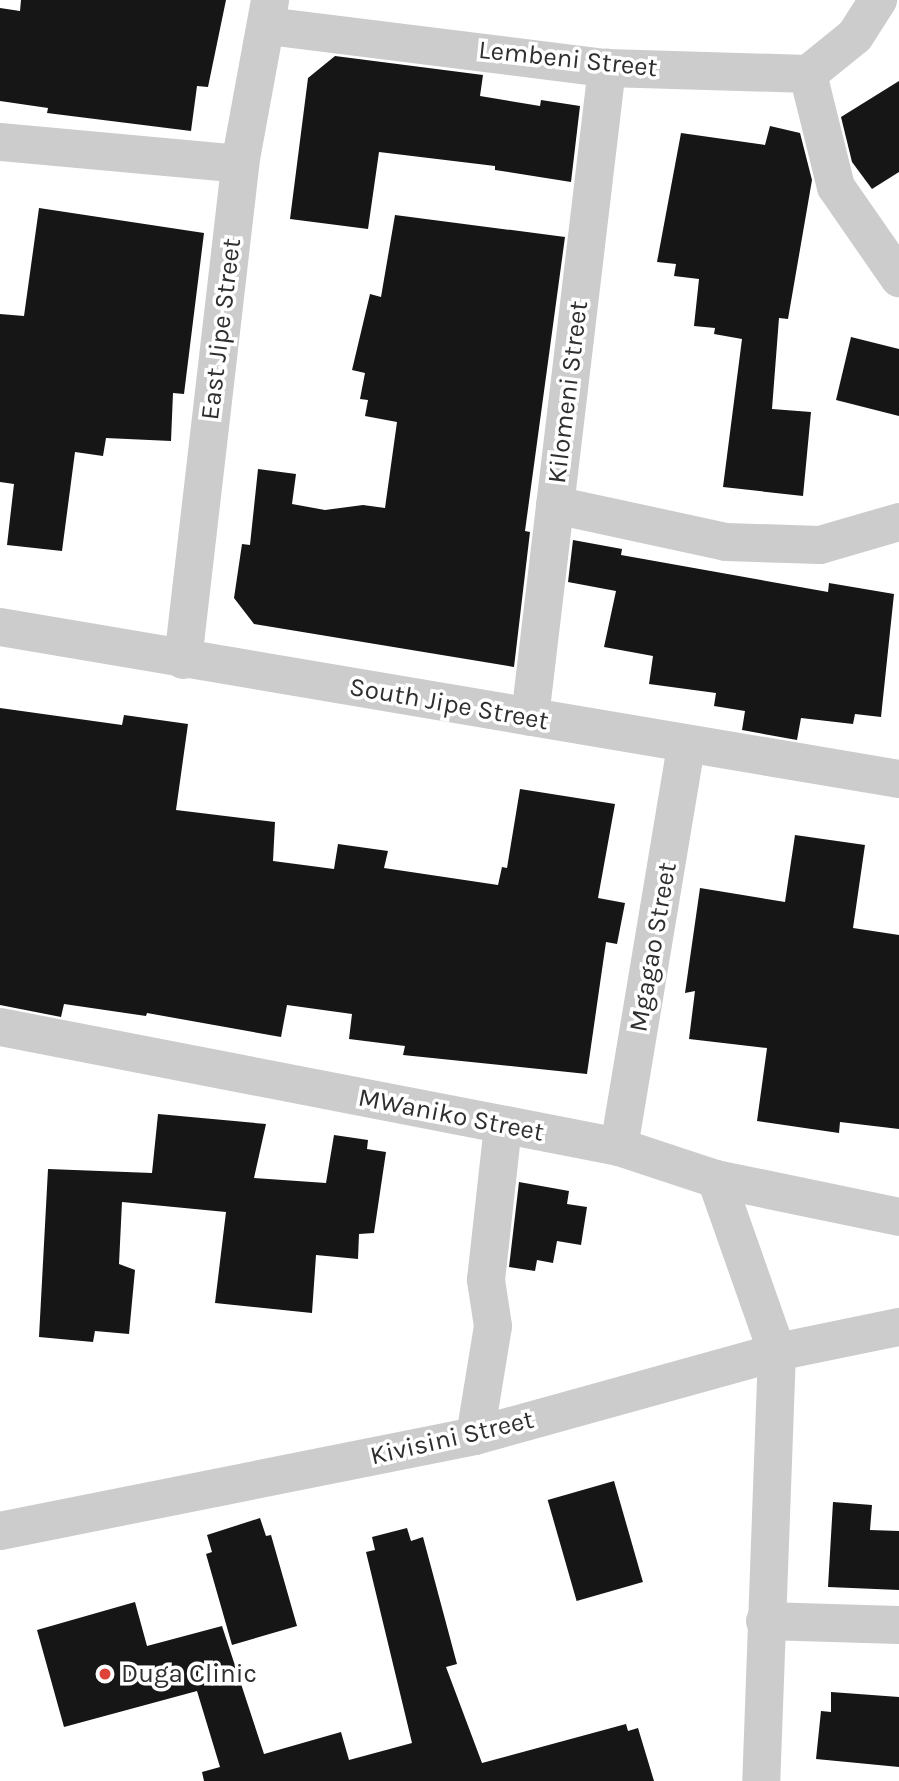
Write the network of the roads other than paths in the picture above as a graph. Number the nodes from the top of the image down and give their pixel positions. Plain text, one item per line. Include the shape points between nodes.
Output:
1 (878, 0) edge
2 (269, 13) edge
3 (607, 68) junction
4 (808, 74) junction
5 (0, 142) edge
6 (240, 164) junction
7 (899, 278) edge
8 (555, 505) junction
9 (899, 523) edge
10 (0, 627) edge
11 (183, 660) junction
12 (530, 717) junction
13 (687, 747) junction
14 (899, 779) edge
15 (0, 1027) edge
16 (503, 1126) junction
17 (619, 1147) junction
18 (716, 1179) junction
19 (899, 1217) edge
20 (899, 1328) edge
21 (777, 1352) junction
22 (475, 1436) junction
23 (0, 1531) edge
24 (765, 1621) junction
25 (899, 1625) edge
26 (761, 1781) edge

1 - 4 street via 855,36
2 - 3 street, Lembeni Street
2 - 6 street, East Jipe Street
3 - 4 street, Lembeni Street
3 - 8 street, Kilomeni Street
4 - 7 street via 836,187
5 - 6 street
6 - 11 street, East Jipe Street
8 - 9 street via 726,542 820,545
8 - 12 street, Kilomeni Street
10 - 11 street, South Jipe Street
11 - 12 street, South Jipe Street
12 - 13 street, South Jipe Street
13 - 14 street, South Jipe Street
13 - 17 street, Mgagao Street
15 - 16 street, MWaniko Street
16 - 17 street, MWaniko Street
16 - 22 street via 486,1280 493,1326
17 - 18 street, MWaniko Street
18 - 19 street, MWaniko Street
18 - 21 street
20 - 21 street, Kivisini Street
21 - 22 street, Kivisini Street
21 - 24 street
22 - 23 street, Kivisini Street
24 - 25 street
24 - 26 street

